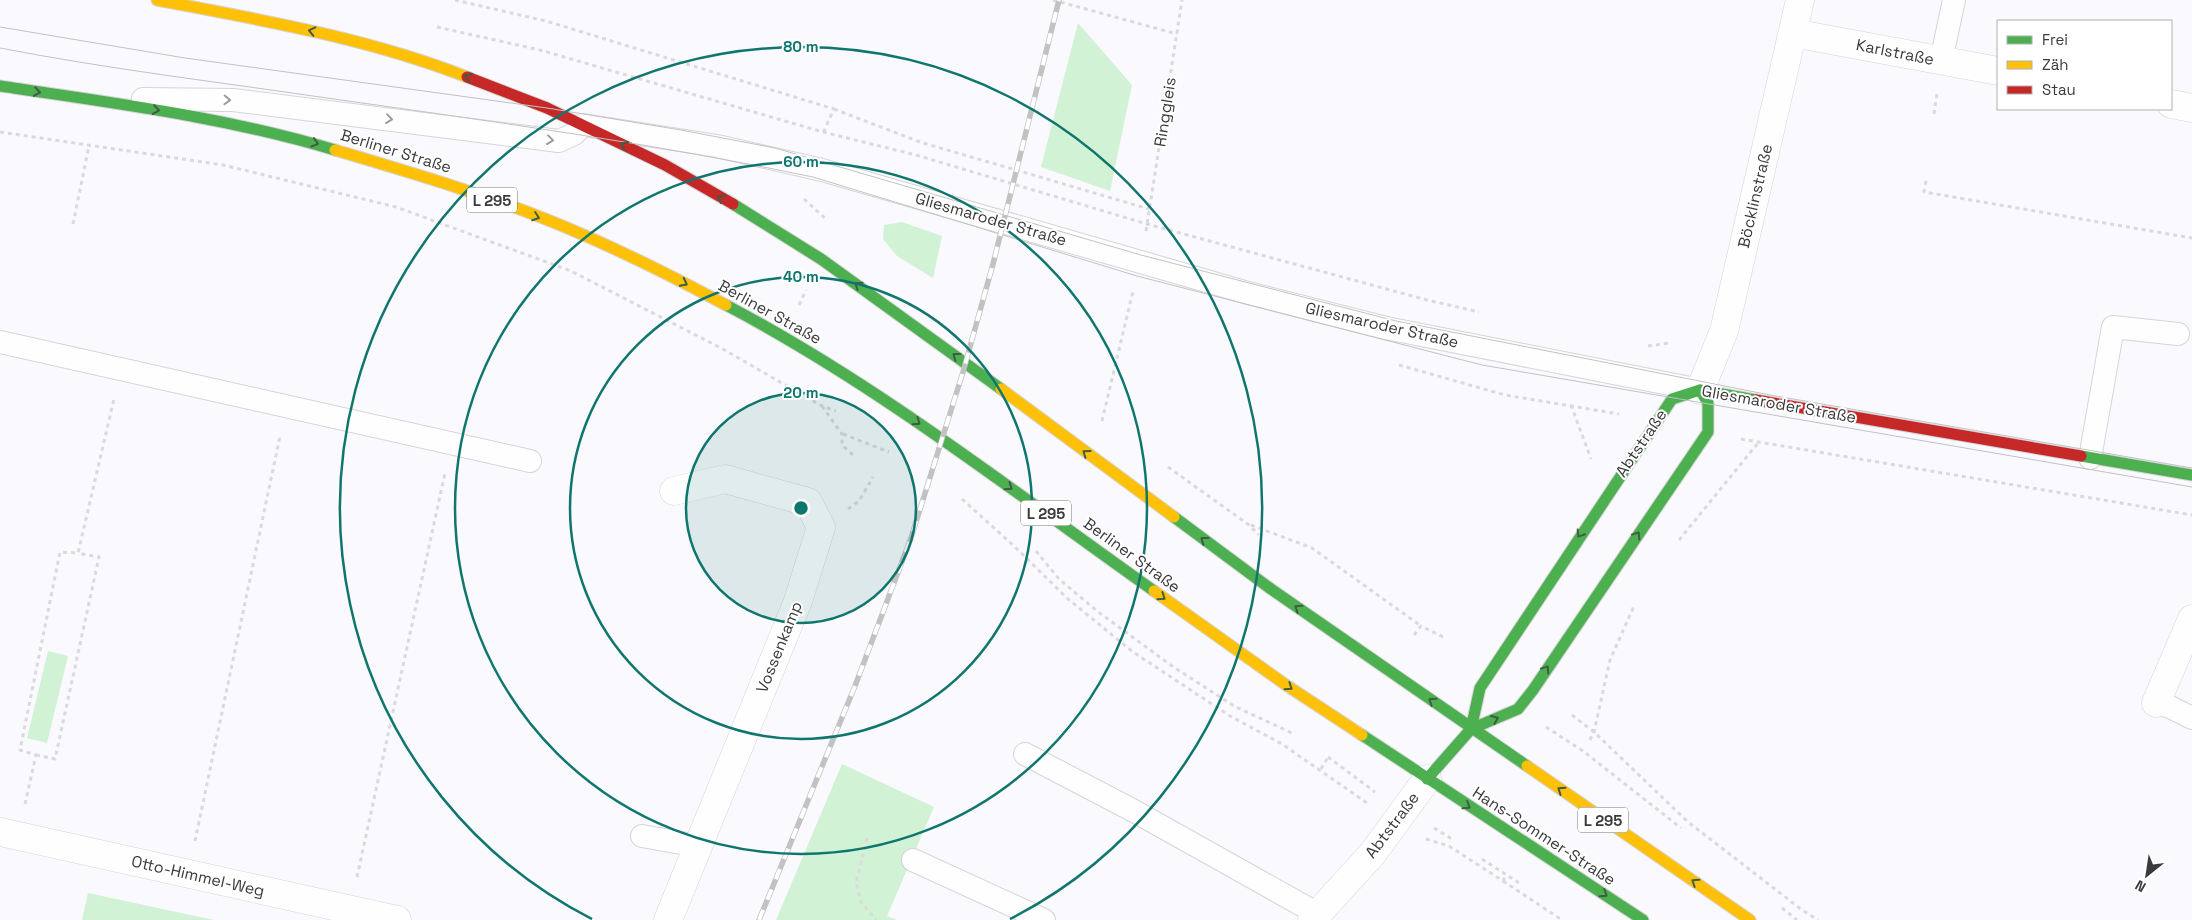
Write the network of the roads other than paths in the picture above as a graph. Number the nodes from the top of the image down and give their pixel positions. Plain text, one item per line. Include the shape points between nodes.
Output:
1 (1800, 0) edge
2 (1954, 0) edge
3 (168, 1) edge
4 (1792, 33) junction
5 (1941, 61) junction
6 (1997, 72) edge
7 (0, 86) edge
8 (74, 98) junction
9 (2172, 104) edge
10 (2192, 108) edge
11 (583, 125) junction
12 (2178, 334) dead end
13 (0, 342) edge
14 (1700, 390) junction
15 (2090, 458) junction
16 (530, 461) dead end
17 (2192, 475) edge
18 (674, 491) dead end
19 (2192, 619) edge
20 (2156, 703) joint
21 (2192, 718) edge
22 (1472, 729) junction
23 (1024, 754) dead end
24 (1426, 779) junction
25 (9, 834) edge
26 (642, 836) dead end
27 (698, 846) junction
28 (913, 860) dead end
29 (359, 914) edge
30 (1315, 917) edge
31 (397, 920) edge
32 (668, 920) edge
33 (1044, 920) edge
34 (1643, 920) edge
35 (1750, 920) edge

1 - 4 street, Böcklinstraße
2 - 5 lane
11 -> 3 main road, L 295 via 434,64 350,40
4 - 5 street, Karlstraße
4 - 14 street, Böcklinstraße via 1724,331
5 - 6 street, Karlstraße
7 -> 8 main road, Berliner Straße / L 295
8 -> 11 lane via 233,100 559,141
8 -> 24 main road, Berliner Straße / L 295 via 159,110 300,139 442,182 564,228 681,281 785,336 877,394 1286,685
9 - 10 street
11 - 14 lane, Gliesmaroder Straße via 717,146 822,170 1239,291 1386,328
22 -> 11 main road, L 295 via 1271,589 821,258 665,165
12 - 15 lane via 2113,327
13 - 16 lane
14 - 15 main road, Gliesmaroder Straße
14 -> 22 main road, Abtstraße via 1672,399 1645,437 1480,688
22 -> 14 main road, Abtstraße via 1518,709 1708,432 1708,403
15 - 17 main road, Gliesmaroder Straße
18 - 27 street, Vossenkamp via 725,479 808,502 821,527 798,601
19 - 20 street
20 - 21 lane
22 - 24 main road, Abtstraße
35 -> 22 main road, L 295
23 - 30 lane via 1134,811
24 - 30 street, Abtstraße via 1373,853
24 -> 34 main road, Hans-Sommer-Straße / L 295
25 - 29 street, Otto-Himmel-Weg
26 - 27 lane
27 - 32 street, Vossenkamp
28 - 33 lane
29 - 31 street, Otto-Himmel-Weg

